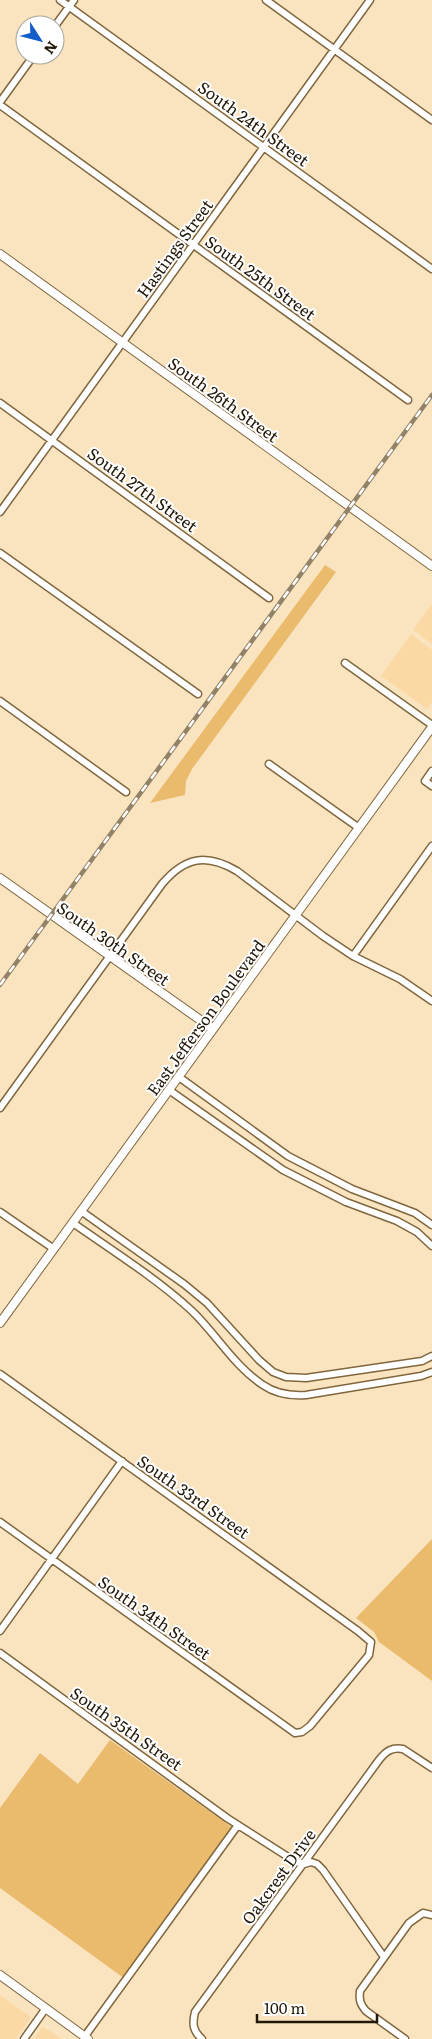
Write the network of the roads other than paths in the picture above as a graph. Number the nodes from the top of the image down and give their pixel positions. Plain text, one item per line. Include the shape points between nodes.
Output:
1 (60, 0) edge
2 (74, 0) edge
3 (266, 0) edge
4 (370, 0) edge
5 (69, 7) junction
6 (63, 15) edge
7 (335, 50) junction
8 (27, 65) edge
9 (0, 104) edge
10 (432, 120) edge
11 (264, 148) junction
12 (193, 245) junction
13 (0, 254) edge
14 (432, 269) edge
15 (122, 343) junction
16 (408, 400) dead end
17 (0, 403) edge
18 (52, 440) junction
19 (0, 512) edge
20 (0, 553) edge
21 (432, 566) edge
22 (269, 598) dead end
23 (345, 663) dead end
24 (198, 694) dead end
25 (0, 701) edge
26 (432, 726) edge
27 (269, 764) dead end
28 (432, 771) edge
29 (432, 786) edge
30 (126, 792) dead end
31 (359, 828) junction
32 (432, 846) edge
33 (0, 878) edge
34 (296, 915) junction
35 (353, 956) junction
36 (110, 957) junction
37 (432, 1001) edge
38 (213, 1029) junction
39 (179, 1077) junction
40 (169, 1090) junction
41 (0, 1108) edge
42 (82, 1211) junction
43 (0, 1212) edge
44 (73, 1222) junction
45 (432, 1225) edge
46 (432, 1246) edge
47 (54, 1249) junction
48 (0, 1323) edge
49 (432, 1356) edge
50 (432, 1372) edge
51 (0, 1374) edge
52 (122, 1462) junction
53 (0, 1522) edge
54 (52, 1560) junction
55 (0, 1631) edge
56 (0, 1653) edge
57 (295, 1733) joint
58 (432, 1768) edge
59 (238, 1825) junction
60 (304, 1864) junction
61 (432, 1915) edge
62 (384, 1957) junction
63 (0, 1975) edge
64 (46, 2008) junction
65 (86, 2038) edge
66 (24, 2039) edge
67 (202, 2039) edge
68 (405, 2039) edge

1 - 5 street, South 24th Street
2 - 5 street
3 - 7 street
4 - 7 street, Hastings Street
5 - 6 street
5 - 11 street, South 24th Street
7 - 10 street
7 - 11 street, Hastings Street
8 - 9 street
9 - 12 street, South 25th Street
11 - 12 street, Hastings Street
11 - 14 street, South 24th Street
12 - 15 street, Hastings Street
12 - 16 street, South 25th Street
13 - 15 street, South 26th Street
15 - 18 street, Hastings Street
15 - 21 street, South 26th Street
17 - 18 street, South 27th Street
18 - 19 street, Hastings Street
18 - 22 street, South 27th Street
20 - 24 street
23 - 26 street
25 - 30 street
26 - 31 street, East Jefferson Boulevard
27 - 31 street
28 - 29 street via 425,781
31 - 34 street, East Jefferson Boulevard
32 - 35 street
33 - 36 street, South 30th Street
34 - 35 street
34 - 36 street via 225,863 197,860 171,873
34 - 38 street, East Jefferson Boulevard
35 - 37 street via 400,979
36 - 38 street, South 30th Street
36 - 41 street
38 - 39 street, East Jefferson Boulevard
39 - 40 street, East Jefferson Boulevard
39 - 45 street via 288,1156 352,1188 408,1210
40 - 42 street, East Jefferson Boulevard
40 - 46 street via 283,1170 346,1202 398,1221
42 - 44 street, East Jefferson Boulevard
42 - 49 street via 202,1298 273,1372 291,1378 306,1378
43 - 47 street
44 - 47 street, East Jefferson Boulevard
44 - 50 street via 173,1295 249,1375 273,1390 306,1395
47 - 48 street, East Jefferson Boulevard
51 - 52 street, South 33rd Street
52 - 54 street
52 - 57 street, South 33rd Street via 371,1642 369,1656 362,1666 310,1726
53 - 54 street, South 34th Street
54 - 55 street
54 - 57 street, South 34th Street
56 - 59 street, South 35th Street
58 - 60 street, Oakcrest Drive via 403,1749 391,1749 379,1760
59 - 60 street, South 35th Street
59 - 65 street
60 - 62 street, South 35th Street via 317,1864 323,1870
60 - 67 street, Oakcrest Drive via 195,2012 194,2031
61 - 62 street via 423,1913 409,1923
62 - 68 street via 360,1991 359,1999 361,2006
63 - 64 street
64 - 65 street
64 - 66 street

